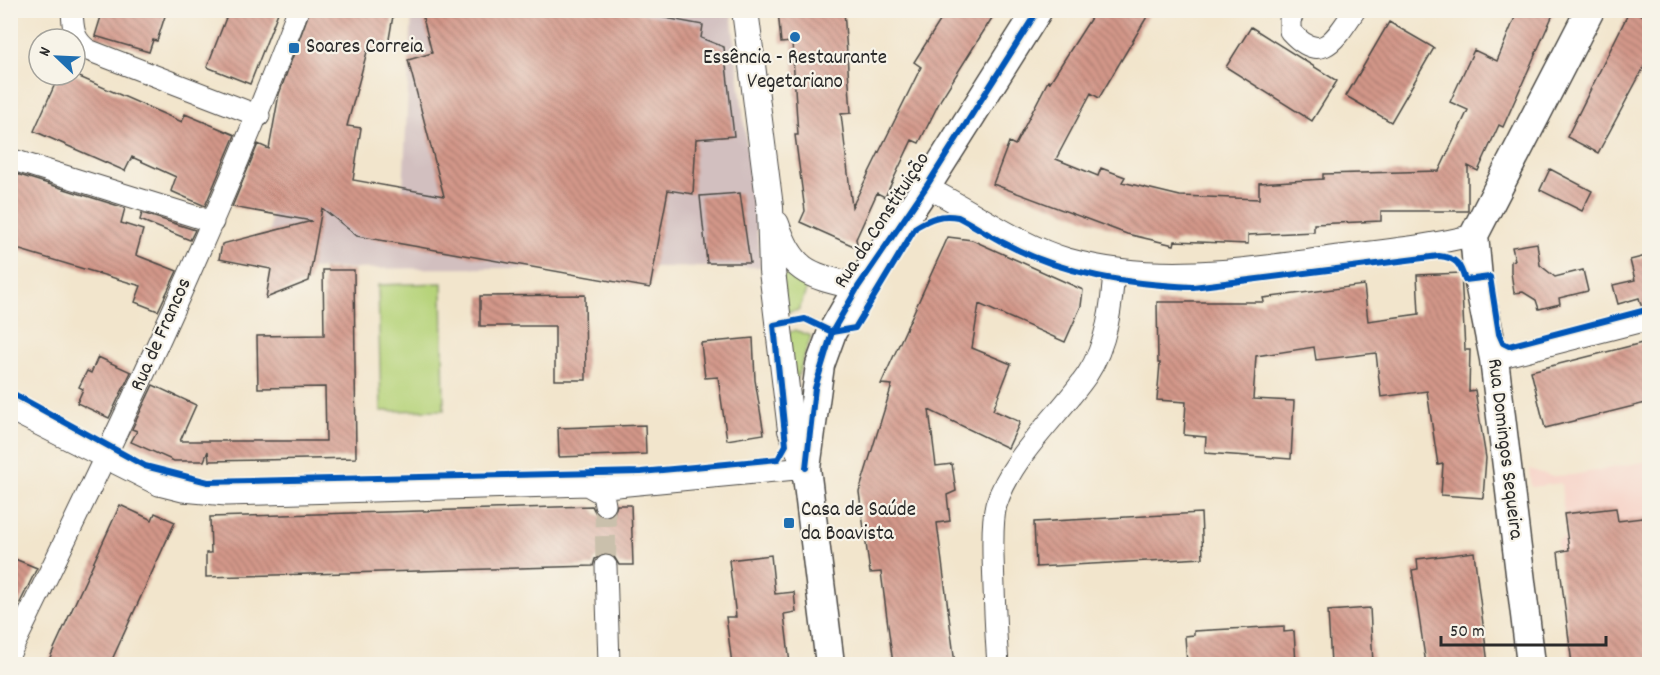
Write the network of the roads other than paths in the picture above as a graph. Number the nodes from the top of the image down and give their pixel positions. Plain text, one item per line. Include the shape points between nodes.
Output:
1 (72, 10) edge
2 (298, 10) edge
3 (745, 10) edge
4 (1038, 10) edge
5 (1295, 10) edge
6 (1355, 10) edge
7 (1590, 10) edge
8 (259, 116) junction
9 (10, 159) edge
10 (926, 187) junction
11 (770, 207) junction
12 (213, 222) junction
13 (1474, 235) junction
14 (1114, 270) junction
15 (858, 287) junction
16 (1650, 318) edge
17 (1494, 359) junction
18 (10, 410) edge
19 (106, 459) junction
20 (806, 468) junction
21 (606, 566) tunnel mouth
22 (10, 653) edge
23 (609, 664) edge
24 (830, 664) edge
25 (998, 664) edge
26 (1531, 664) edge

1 - 8 street via 77,41 88,50
2 - 8 street, Rua de Francos
3 - 11 street
4 - 10 main road, Rua da Constituição
5 - 6 street via 1290,32 1301,43 1314,48 1325,48 1335,40
7 - 13 main road
8 - 12 street, Rua de Francos
9 - 12 street
10 - 14 street via 999,228 1065,258
10 - 15 main road, Rua da Constituição
11 - 15 street via 791,260 819,277
11 - 20 street via 772,272 791,430
12 - 19 street, Rua de Francos
13 - 14 street via 1239,270 1188,274
13 - 17 main road, Rua Domingos Sequeira
14 - 25 street via 1110,313 1088,374 1014,469 996,506 993,533
15 - 20 main road, Rua da Constituição via 832,332 820,365
16 - 17 street
17 - 26 main road, Rua Domingos Sequeira
18 - 19 street
19 - 20 street via 159,484 203,494 587,485 601,497
19 - 22 street, Rua de Francos
20 - 24 main road, Rua da Constituição
21 - 23 street

